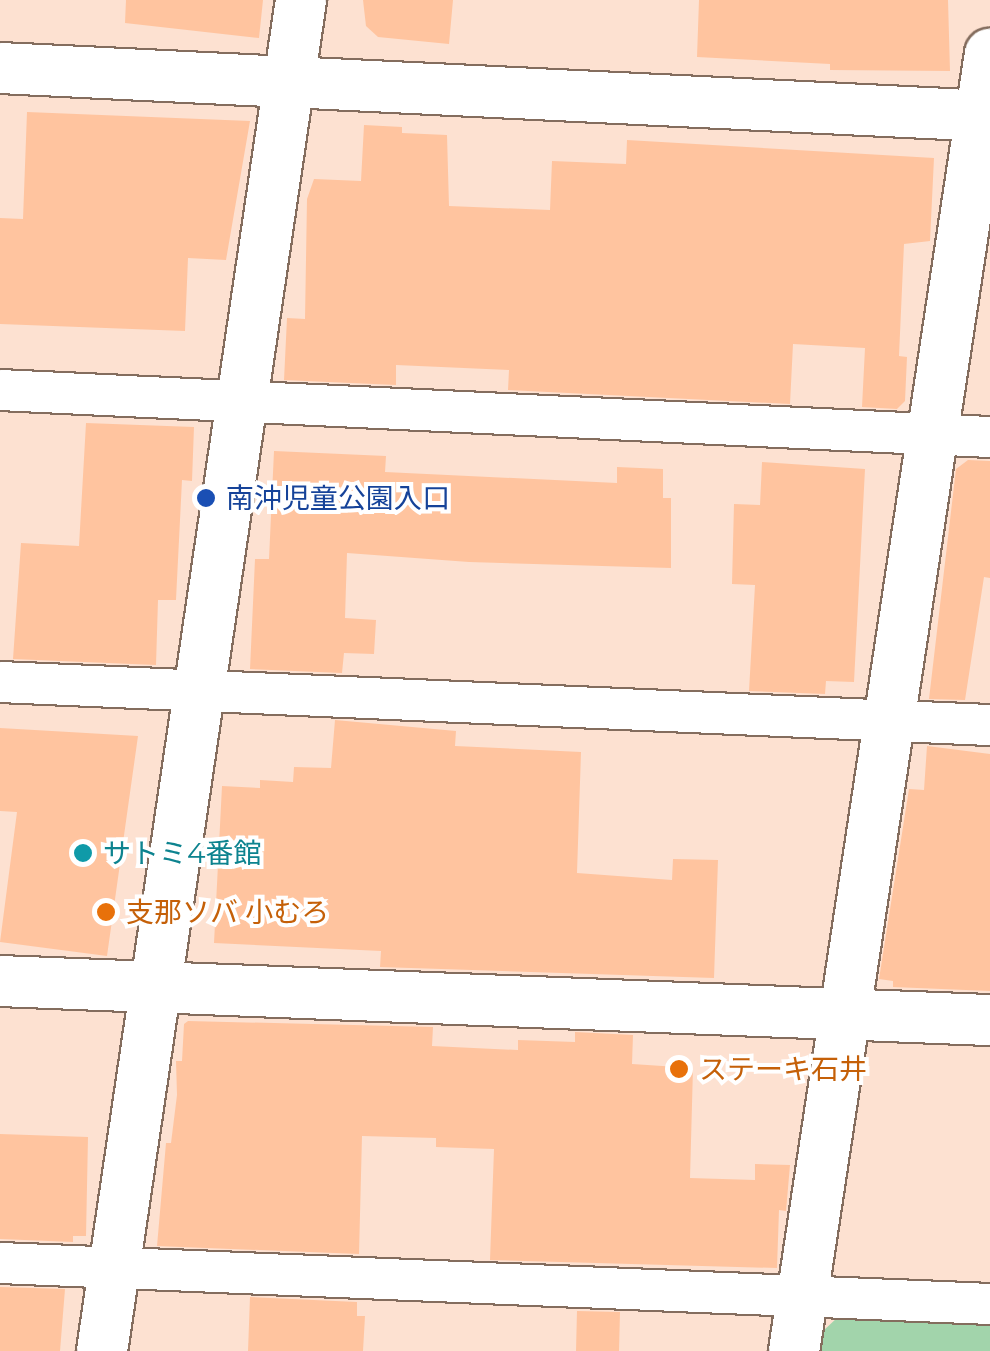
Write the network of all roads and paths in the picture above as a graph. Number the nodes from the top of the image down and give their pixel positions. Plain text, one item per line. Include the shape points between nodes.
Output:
1 (301, 0) edge
2 (990, 54) edge
3 (0, 68) edge
4 (289, 82) junction
5 (986, 115) edge
6 (0, 390) edge
7 (243, 401) junction
8 (932, 435) junction
9 (990, 437) edge
10 (0, 682) edge
11 (200, 693) junction
12 (888, 720) junction
13 (990, 725) edge
14 (0, 981) edge
15 (157, 987) junction
16 (846, 1014) junction
17 (990, 1020) edge
18 (0, 1264) edge
19 (115, 1268) junction
20 (802, 1296) junction
21 (990, 1304) edge
22 (102, 1351) edge
23 (794, 1351) edge

1 - 4 street
2 - 5 street
3 - 4 street
4 - 5 street
4 - 7 street
5 - 8 street
6 - 7 street
7 - 8 street
7 - 11 street
8 - 9 street
8 - 12 street
10 - 11 street
11 - 12 street
11 - 15 street
12 - 13 street
12 - 16 street
14 - 15 street
15 - 16 street
15 - 19 street
16 - 17 street
16 - 20 street
18 - 19 street
19 - 20 street
19 - 22 street
20 - 21 street
20 - 23 street

